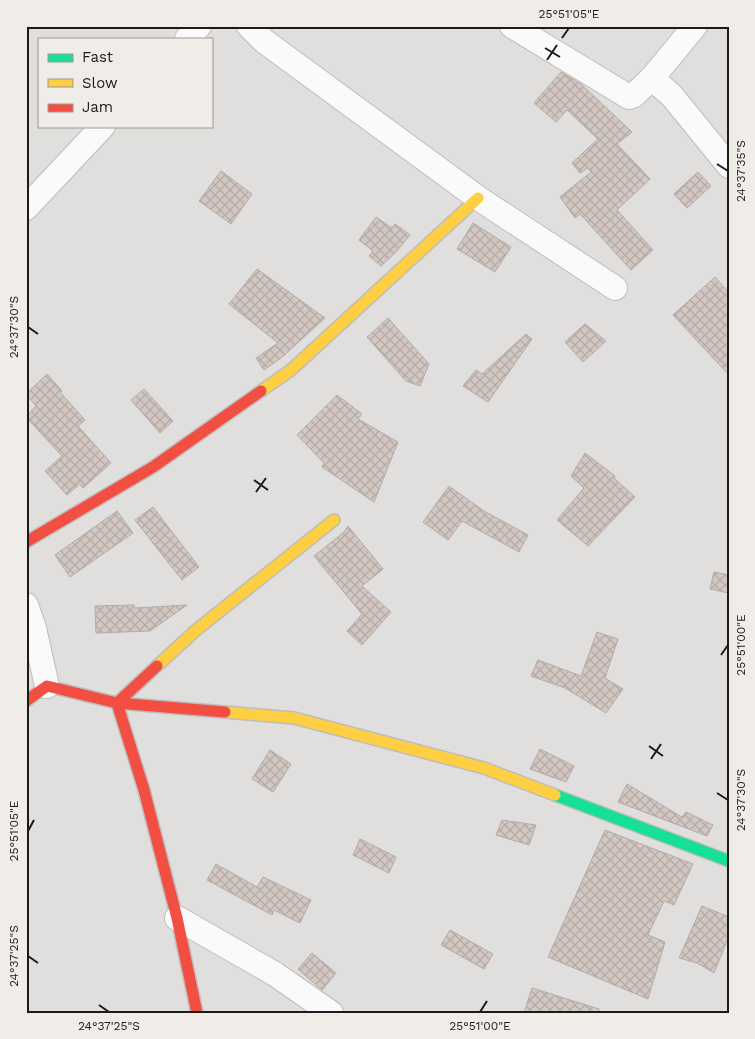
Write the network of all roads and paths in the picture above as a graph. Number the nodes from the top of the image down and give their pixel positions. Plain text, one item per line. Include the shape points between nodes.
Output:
1 (199, 26) edge
2 (249, 26) edge
3 (512, 26) edge
4 (695, 26) edge
5 (188, 38) edge
6 (652, 78) junction
7 (101, 128) edge
8 (729, 166) edge
9 (478, 198) junction
10 (26, 208) edge
11 (615, 288) dead end
12 (334, 520) dead end
13 (26, 542) edge
14 (26, 604) edge
15 (47, 686) junction
16 (26, 701) edge
17 (117, 703) junction
18 (729, 861) edge
19 (177, 918) junction
20 (197, 1013) edge
21 (330, 1013) edge

1 - 5 street
2 - 9 street via 264,41
3 - 6 street via 629,96
4 - 6 street
6 - 8 street via 672,96
7 - 10 street
9 - 11 street
9 - 13 street via 291,370 153,467
12 - 17 street via 195,631
14 - 15 street
15 - 16 street
15 - 17 street
17 - 18 street via 294,718 484,768
17 - 19 street via 144,790
19 - 20 street
19 - 21 street via 275,974

